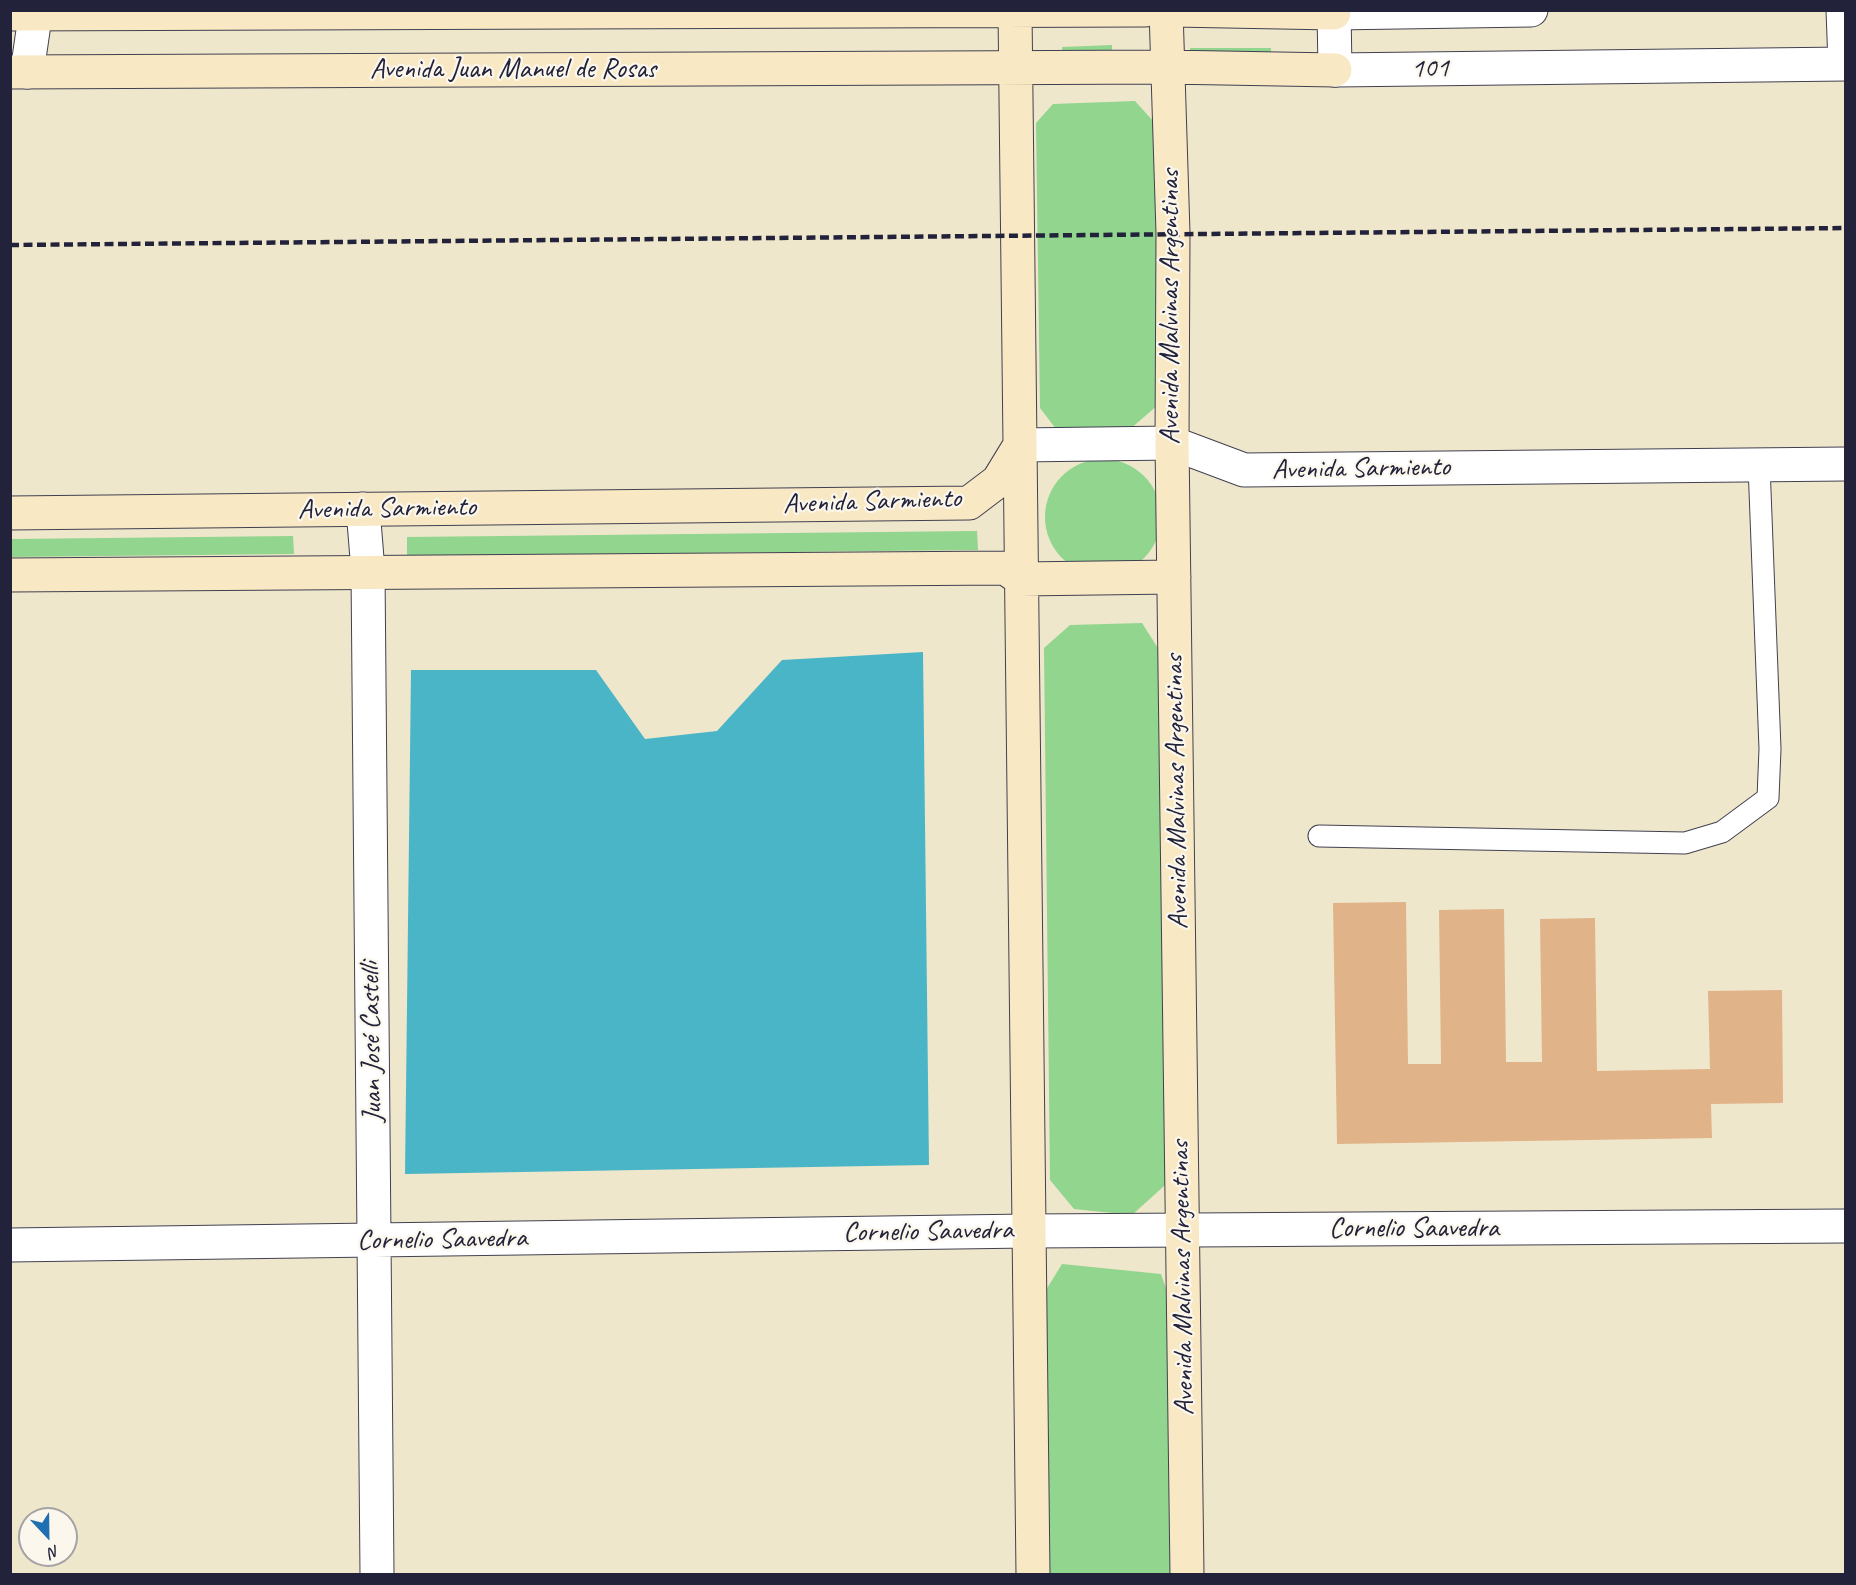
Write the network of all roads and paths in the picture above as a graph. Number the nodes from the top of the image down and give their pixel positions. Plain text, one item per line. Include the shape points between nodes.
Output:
1 (1145, 10) edge
2 (1166, 10) edge
3 (1173, 10) edge
4 (1530, 10) edge
5 (1843, 10) edge
6 (1015, 11) edge
7 (27, 12) edge
8 (1334, 12) edge
9 (1845, 64) edge
10 (1167, 67) junction
11 (1015, 68) junction
12 (1335, 70) junction
13 (19, 72) edge
14 (1172, 443) junction
15 (1020, 445) junction
16 (1845, 464) edge
17 (1759, 465) junction
18 (363, 509) junction
19 (10, 513) edge
20 (368, 571) junction
21 (10, 575) edge
22 (1174, 577) junction
23 (1022, 579) junction
24 (1318, 836) dead end
25 (1845, 1226) edge
26 (1029, 1231) junction
27 (1182, 1231) junction
28 (374, 1241) junction
29 (10, 1245) edge
30 (377, 1575) edge
31 (1033, 1575) edge
32 (1187, 1575) edge

1 - 6 main road
2 - 10 main road, Avenida Malvinas Argentinas
3 - 8 main road, 101
4 - 8 street, 101
5 - 9 street
6 - 7 main road, Avenida Juan Manuel de Rosas
6 - 11 main road
7 - 13 street
8 - 12 street
9 - 12 street, 101
10 - 11 main road, 101
10 - 12 main road, 101
10 - 14 main road, Avenida Malvinas Argentinas via 1173,233
11 - 13 main road, Avenida Juan Manuel de Rosas
11 - 15 main road
14 - 15 street, Avenida Sarmiento
14 - 17 street, Avenida Sarmiento via 1245,470
14 - 22 main road, Avenida Malvinas Argentinas
15 - 18 main road, Avenida Sarmiento via 998,481 969,503
15 - 23 main road
16 - 17 street, Avenida Sarmiento
17 - 24 lane via 1770,749 1768,798 1722,832 1685,843
18 - 19 main road, Avenida Sarmiento
18 - 20 street, Juan José Castelli
20 - 21 main road
20 - 23 main road via 1005,568
20 - 28 street, Juan José Castelli
22 - 23 main road
22 - 27 main road, Avenida Malvinas Argentinas
23 - 26 main road
25 - 27 street, Cornelio Saavedra
26 - 27 street, Cornelio Saavedra
26 - 28 street, Cornelio Saavedra
26 - 31 main road
27 - 32 main road, Avenida Malvinas Argentinas
28 - 29 street, Cornelio Saavedra
28 - 30 street, Juan José Castelli

